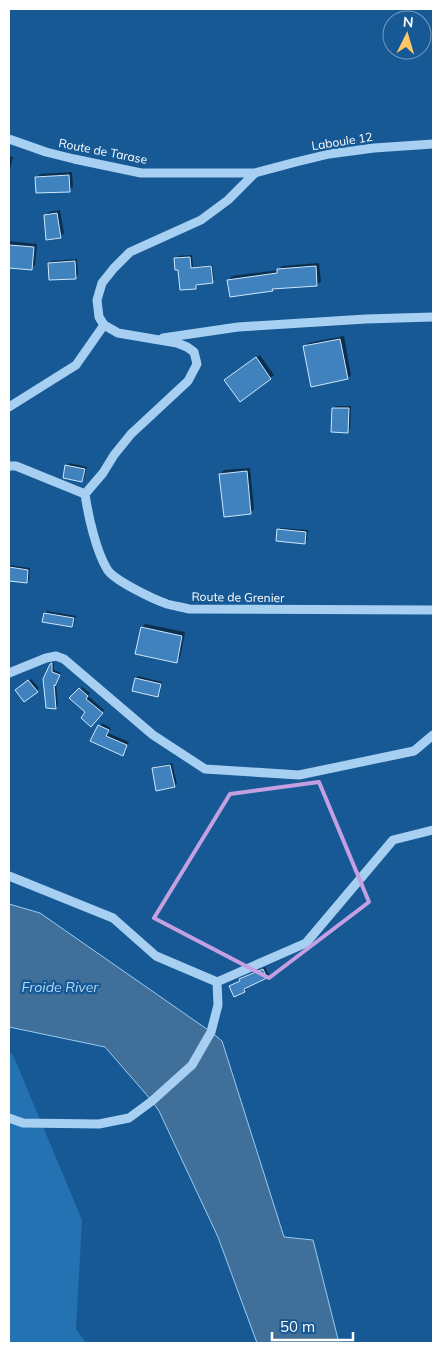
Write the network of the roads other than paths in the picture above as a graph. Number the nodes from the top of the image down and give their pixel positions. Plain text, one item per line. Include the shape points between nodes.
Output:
1 (9, 139) edge
2 (433, 144) edge
3 (255, 173) junction
4 (433, 317) edge
5 (104, 326) junction
6 (155, 339) junction
7 (9, 407) edge
8 (9, 466) edge
9 (85, 494) junction
10 (433, 610) edge
11 (9, 673) edge
12 (433, 736) edge
13 (433, 830) edge
14 (9, 876) edge
15 (217, 982) junction
16 (9, 1118) edge

1 - 3 street, Route de Tarase via 74,160 141,173
2 - 3 street, Laboule 12 via 329,154
3 - 5 street via 228,200 201,220 124,257 102,283 97,300
4 - 6 street via 238,327
5 - 6 street via 118,333
5 - 7 street via 76,365
6 - 9 street via 187,347 194,352 196,364 188,381 131,434
8 - 9 street
9 - 10 street, Route de Grenier via 92,528 107,570 117,579 167,604 189,609
11 - 12 street via 46,658 56,656 64,659 153,735 205,769 299,775 414,750
13 - 15 street via 393,840 306,943
14 - 15 street via 113,918 156,956
15 - 16 street via 218,1005 211,1032 192,1066 129,1118 99,1124 23,1123

